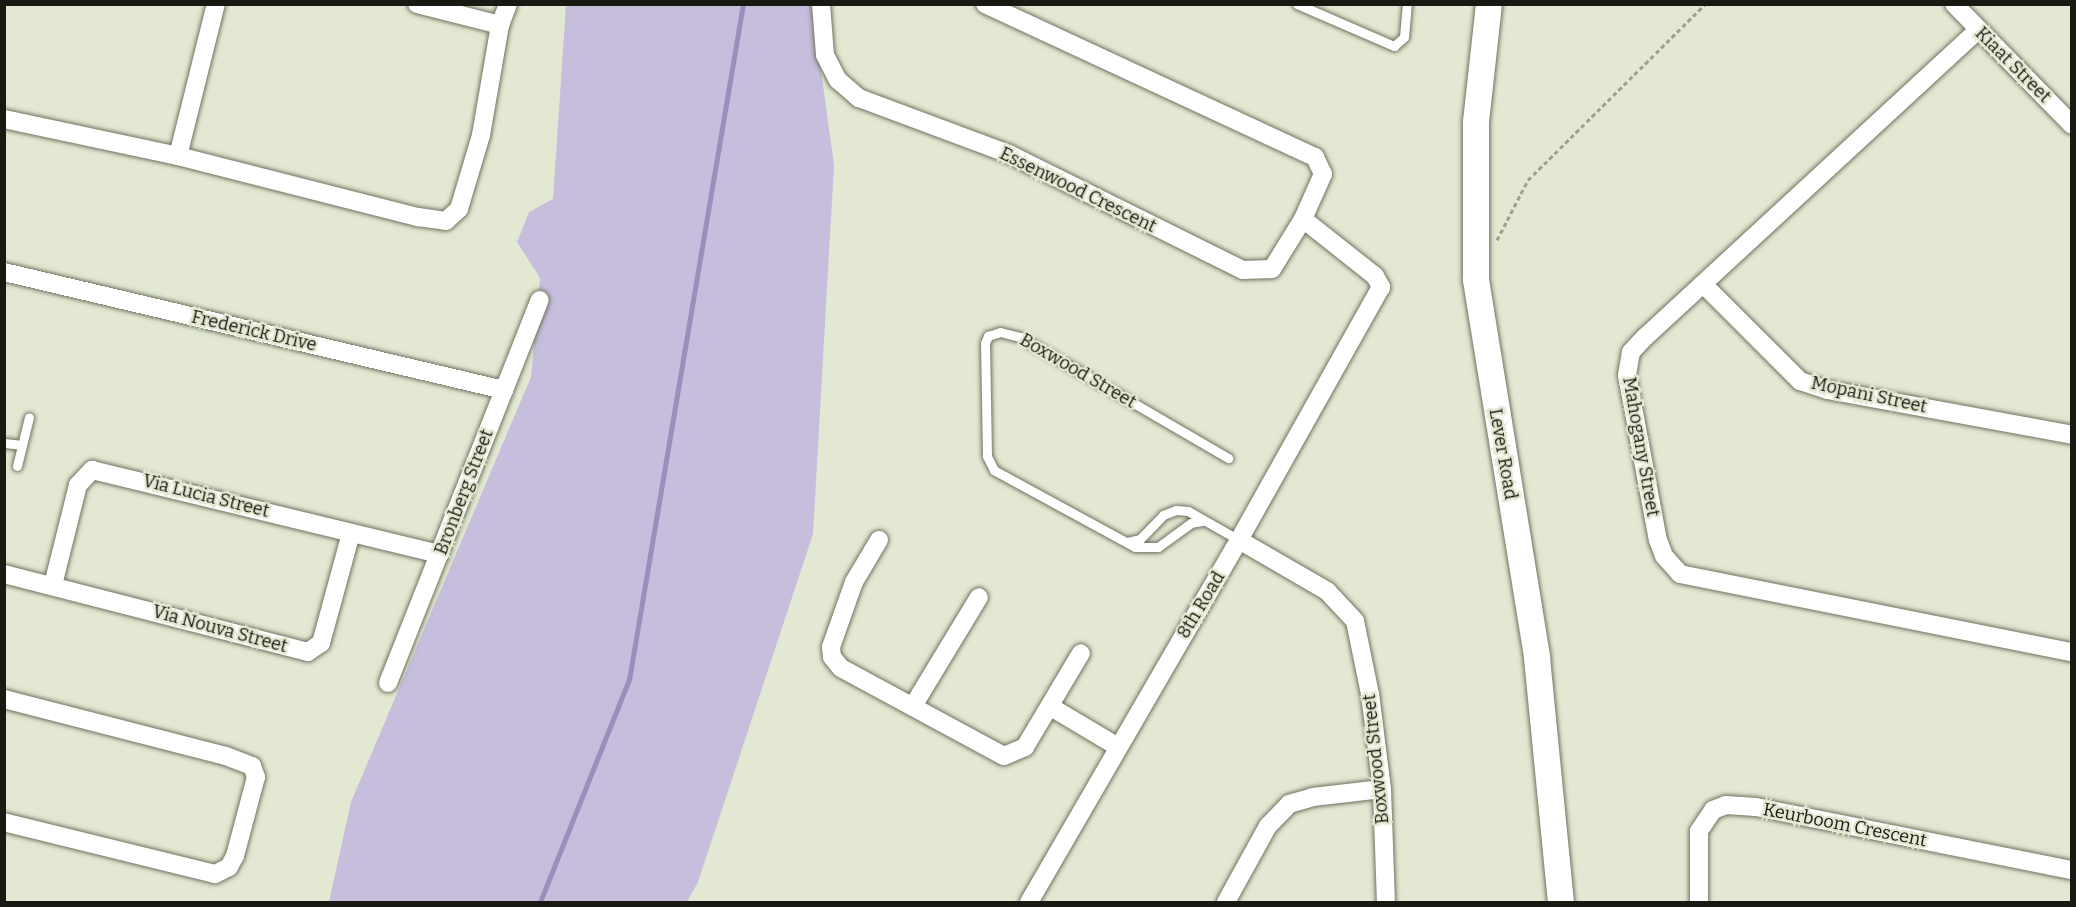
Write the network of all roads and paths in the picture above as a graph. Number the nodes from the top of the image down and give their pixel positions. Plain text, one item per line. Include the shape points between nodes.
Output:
1 (216, 4) edge
2 (417, 4) edge
3 (508, 4) edge
4 (820, 4) edge
5 (985, 4) edge
6 (1297, 4) edge
7 (1407, 4) edge
8 (1474, 4) edge
9 (1490, 4) edge
10 (1705, 4) edge
11 (1954, 4) edge
12 (500, 25) junction
13 (1978, 30) junction
14 (2069, 117) edge
15 (4, 119) edge
16 (178, 156) junction
17 (1303, 219) junction
18 (1491, 250) dead end
19 (4, 272) edge
20 (1704, 285) junction
21 (540, 300) dead end
22 (504, 390) junction
23 (29, 417) dead end
24 (2072, 435) edge
25 (4, 443) edge
26 (22, 445) junction
27 (1228, 458) dead end
28 (17, 466) dead end
29 (1202, 521) junction
30 (351, 533) junction
31 (879, 540) dead end
32 (1239, 540) junction
33 (1127, 542) junction
34 (440, 554) junction
35 (4, 574) edge
36 (53, 585) junction
37 (979, 597) dead end
38 (2072, 652) edge
39 (1081, 653) dead end
40 (388, 683) dead end
41 (4, 699) edge
42 (913, 706) junction
43 (1051, 707) junction
44 (1118, 747) junction
45 (1382, 789) junction
46 (4, 822) edge
47 (2072, 870) edge
48 (1029, 903) edge
49 (1226, 903) edge
50 (1386, 903) edge
51 (1548, 903) edge
52 (1561, 903) edge
53 (1699, 903) edge

1 - 16 street
2 - 12 street
3 - 12 street
4 - 17 street, Essenwood Crescent via 821,43 828,62 838,80 859,98 1009,154 1243,270 1272,269
5 - 17 street, Essenwood Crescent via 1311,154 1322,164 1323,174
6 - 7 lane via 1394,46 1404,37
8 - 51 main road, Lever Road via 1467,135 1470,290 1485,405 1538,718
9 - 52 main road, Lever Road via 1476,122 1476,280 1539,669
10 - 18 path via 1528,180
11 - 13 street, Kiaat Street
12 - 16 street via 481,135 459,209 452,219 418,217
13 - 14 street, Kiaat Street
13 - 20 street, Mahogany Street
15 - 16 street
17 - 32 street, 8th Road via 1379,280 1380,293
19 - 22 street, Frederick Drive
20 - 24 street, Mopani Street via 1800,381 1828,390
20 - 38 street, Mahogany Street via 1645,337 1627,361 1658,540 1674,569 1691,578
21 - 22 street, Bronberg Street
22 - 34 street, Bronberg Street
23 - 26 lane
25 - 26 lane
26 - 28 lane
27 - 33 lane, Boxwood Street via 1020,337 1006,332 988,336 984,354 990,464 999,473
29 - 32 lane, Boxwood Street
29 - 33 lane, Boxwood Street via 1191,523 1151,549
29 - 33 lane, Boxwood Street via 1188,511 1168,512 1140,539
30 - 34 street, Via Lucia Street
30 - 36 street, Via Lucia Street via 92,470 78,485
30 - 36 street, Via Nouva Street via 321,643 308,651
31 - 42 street via 854,582 830,652 842,668
32 - 44 street, 8th Road
32 - 45 street, Boxwood Street via 1327,591 1352,615 1370,694
34 - 40 street, Bronberg Street
35 - 36 street, Via Nouva Street
37 - 42 street
39 - 43 street
41 - 46 street via 236,759 252,766 256,777 235,856 229,867 215,874
42 - 43 street via 1004,756 1021,751
43 - 44 street
44 - 48 street, 8th Road
45 - 49 street via 1313,797 1289,804 1268,826
45 - 50 street, Boxwood Street
47 - 53 street, Keurboom Crescent via 1756,807 1726,805 1713,810 1699,831

